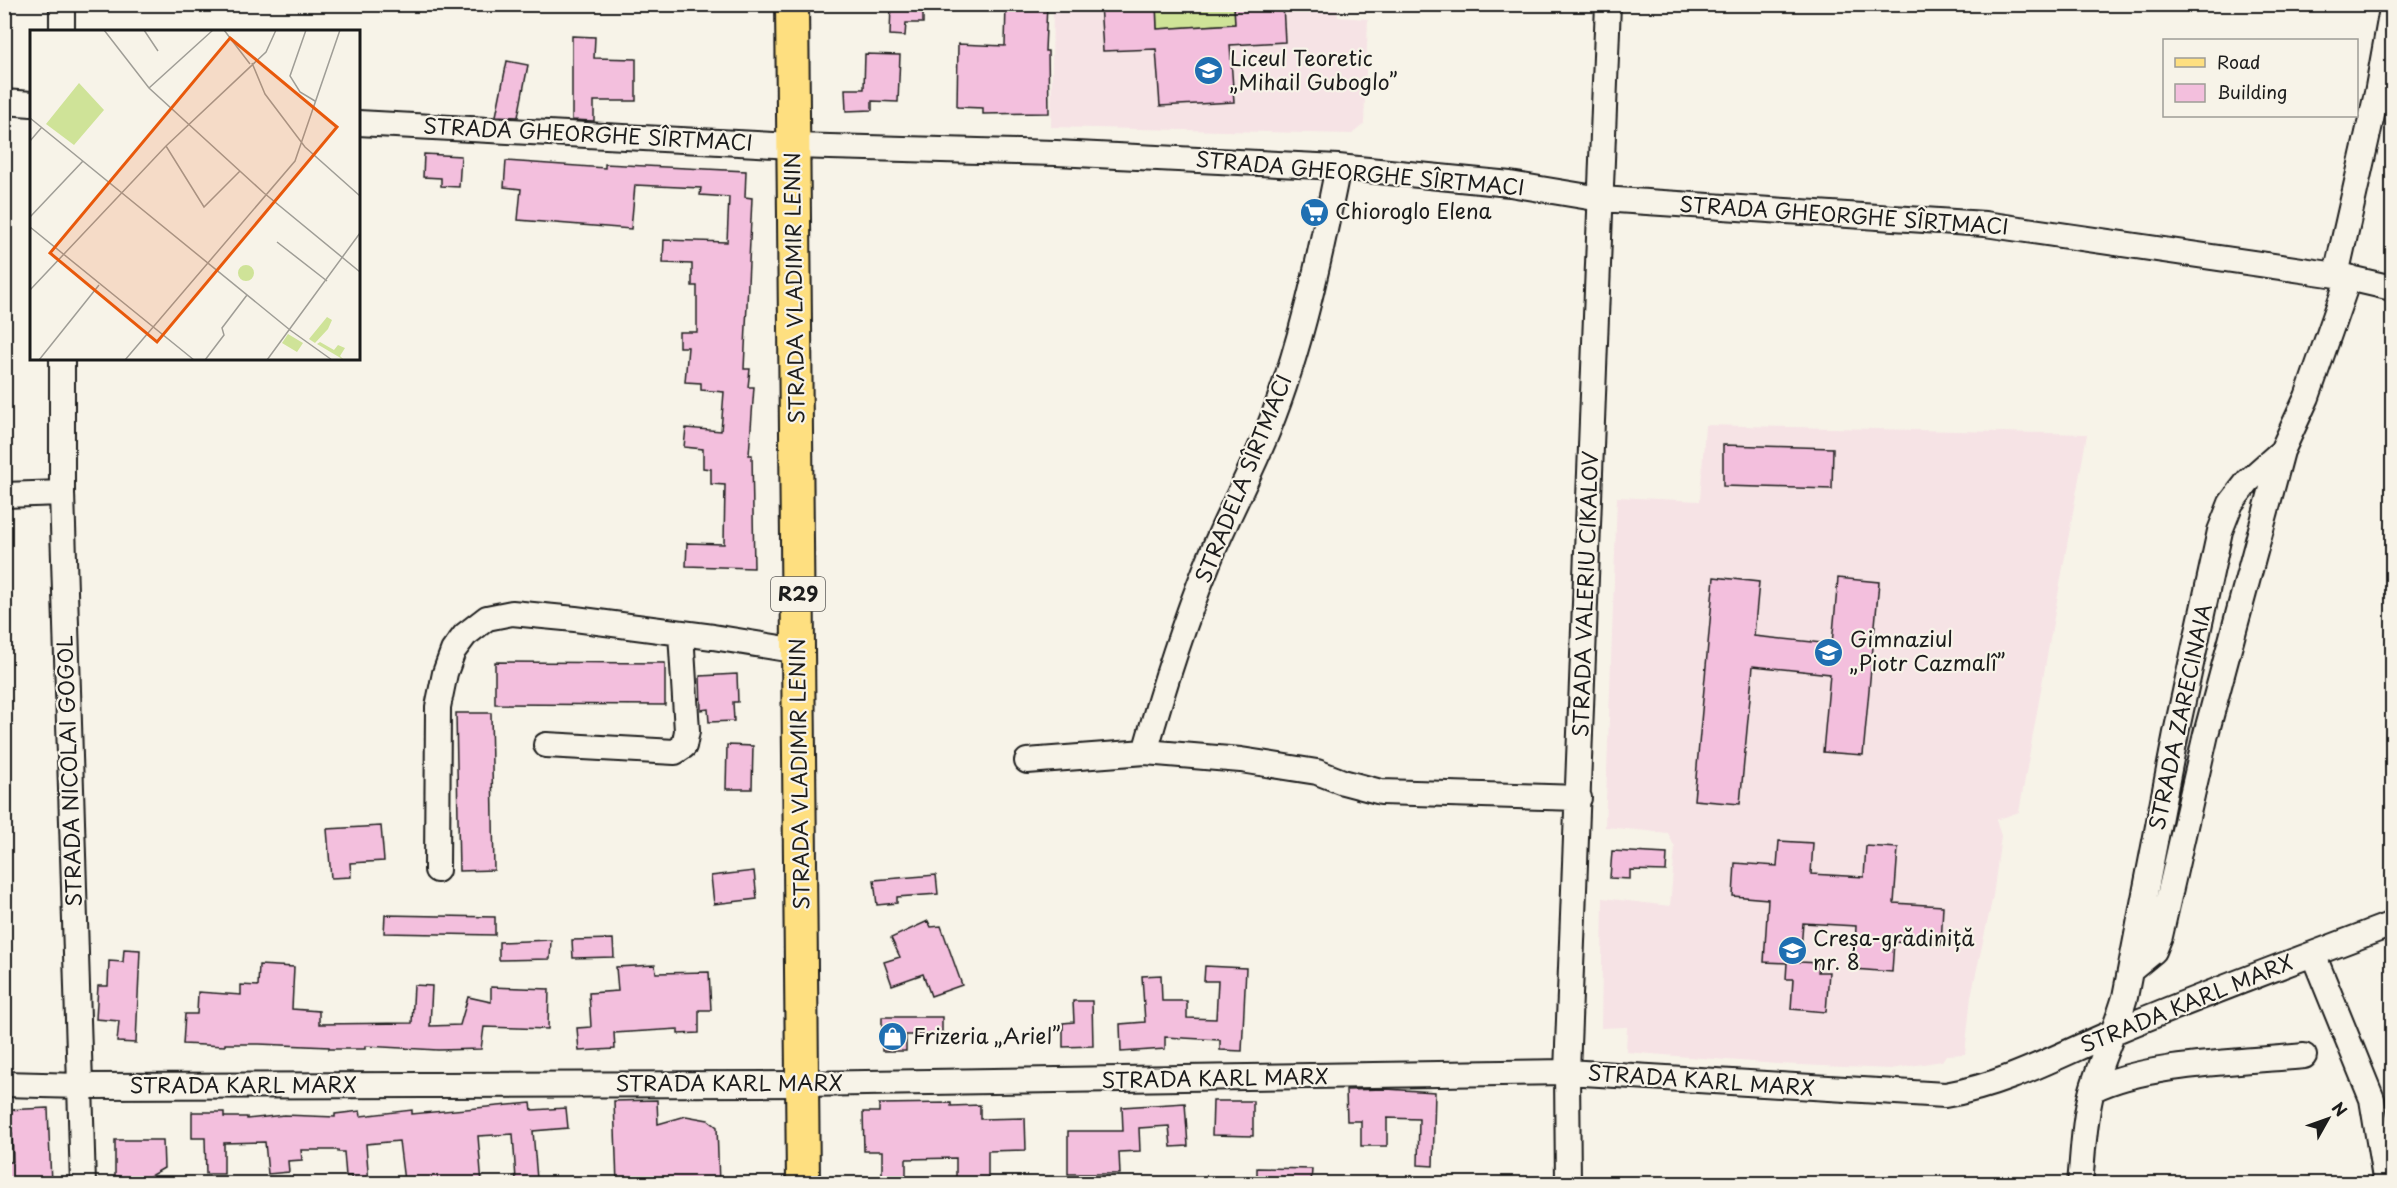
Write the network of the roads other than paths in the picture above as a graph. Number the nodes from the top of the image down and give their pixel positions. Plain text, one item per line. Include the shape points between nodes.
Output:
1 (62, 4) edge
2 (792, 4) edge
3 (1608, 4) edge
4 (2392, 9) edge
5 (62, 30) edge
6 (4, 102) edge
7 (30, 104) edge
8 (360, 123) edge
9 (794, 146) junction
10 (1338, 167) junction
11 (1601, 198) junction
12 (2342, 276) junction
13 (2392, 288) edge
14 (62, 360) edge
15 (2282, 451) junction
16 (62, 493) junction
17 (4, 495) edge
18 (681, 633) junction
19 (799, 651) junction
20 (546, 745) dead end
21 (1146, 752) junction
22 (1027, 761) dead end
23 (1579, 798) junction
24 (437, 870) dead end
25 (2392, 924) edge
26 (2313, 954) junction
27 (2131, 969) junction
28 (2115, 1031) junction
29 (2304, 1056) dead end
30 (1567, 1072) junction
31 (4, 1084) edge
32 (802, 1084) junction
33 (80, 1086) junction
34 (2092, 1090) junction
35 (83, 1184) edge
36 (803, 1184) edge
37 (1568, 1184) edge
38 (2080, 1184) edge
39 (2386, 1184) edge

1 - 5 street
2 - 9 main road, STRADA VLADIMIR LENIN / R29
3 - 11 street, STRADA VALERIU CIKALOV
4 - 12 street, STRADA ZARECINAIA
6 - 7 street
8 - 9 street, STRADA GHEORGHE SÎRTMACI
9 - 10 street, STRADA GHEORGHE SÎRTMACI via 1056,153
9 - 19 main road, STRADA VLADIMIR LENIN / R29
10 - 11 street, STRADA GHEORGHE SÎRTMACI via 1510,184
10 - 21 street, STRADELA SÎRTMACI via 1318,268 1286,380 1268,431 1208,563 1163,685
11 - 12 street, STRADA GHEORGHE SÎRTMACI via 1985,224
11 - 23 street, STRADA VALERIU CIKALOV
12 - 13 street, STRADA GHEORGHE SÎRTMACI
12 - 15 street, STRADA ZARECINAIA via 2307,397
14 - 16 street, STRADA NICOLAI GOGOL
15 - 27 street via 2206,734 2160,936 2154,951
15 - 27 street, STRADA ZARECINAIA via 2248,481 2231,503 2220,531
16 - 17 street
16 - 33 street, STRADA NICOLAI GOGOL
18 - 19 street
18 - 20 street via 687,732 684,746 675,752
18 - 24 street via 512,613 487,618 465,635 453,651 438,707
19 - 32 main road, STRADA VLADIMIR LENIN / R29
21 - 22 street
21 - 23 street via 1241,760 1317,772 1381,792
23 - 30 street, STRADA VALERIU CIKALOV
25 - 26 street, STRADA KARL MARX
26 - 28 street, STRADA KARL MARX
26 - 39 street via 2372,1100
27 - 28 street, STRADA ZARECINAIA
28 - 30 street, STRADA KARL MARX via 2011,1078 1945,1095
28 - 34 street, STRADA ZARECINAIA
29 - 34 street via 2151,1072 2113,1079
30 - 32 street, STRADA KARL MARX
30 - 37 street, STRADA VALERIU CIKALOV
31 - 33 street, STRADA KARL MARX
32 - 33 street, STRADA KARL MARX
32 - 36 main road, STRADA VLADIMIR LENIN / R29
33 - 35 street, STRADA NICOLAI GOGOL
34 - 38 street, STRADA ZARECINAIA

